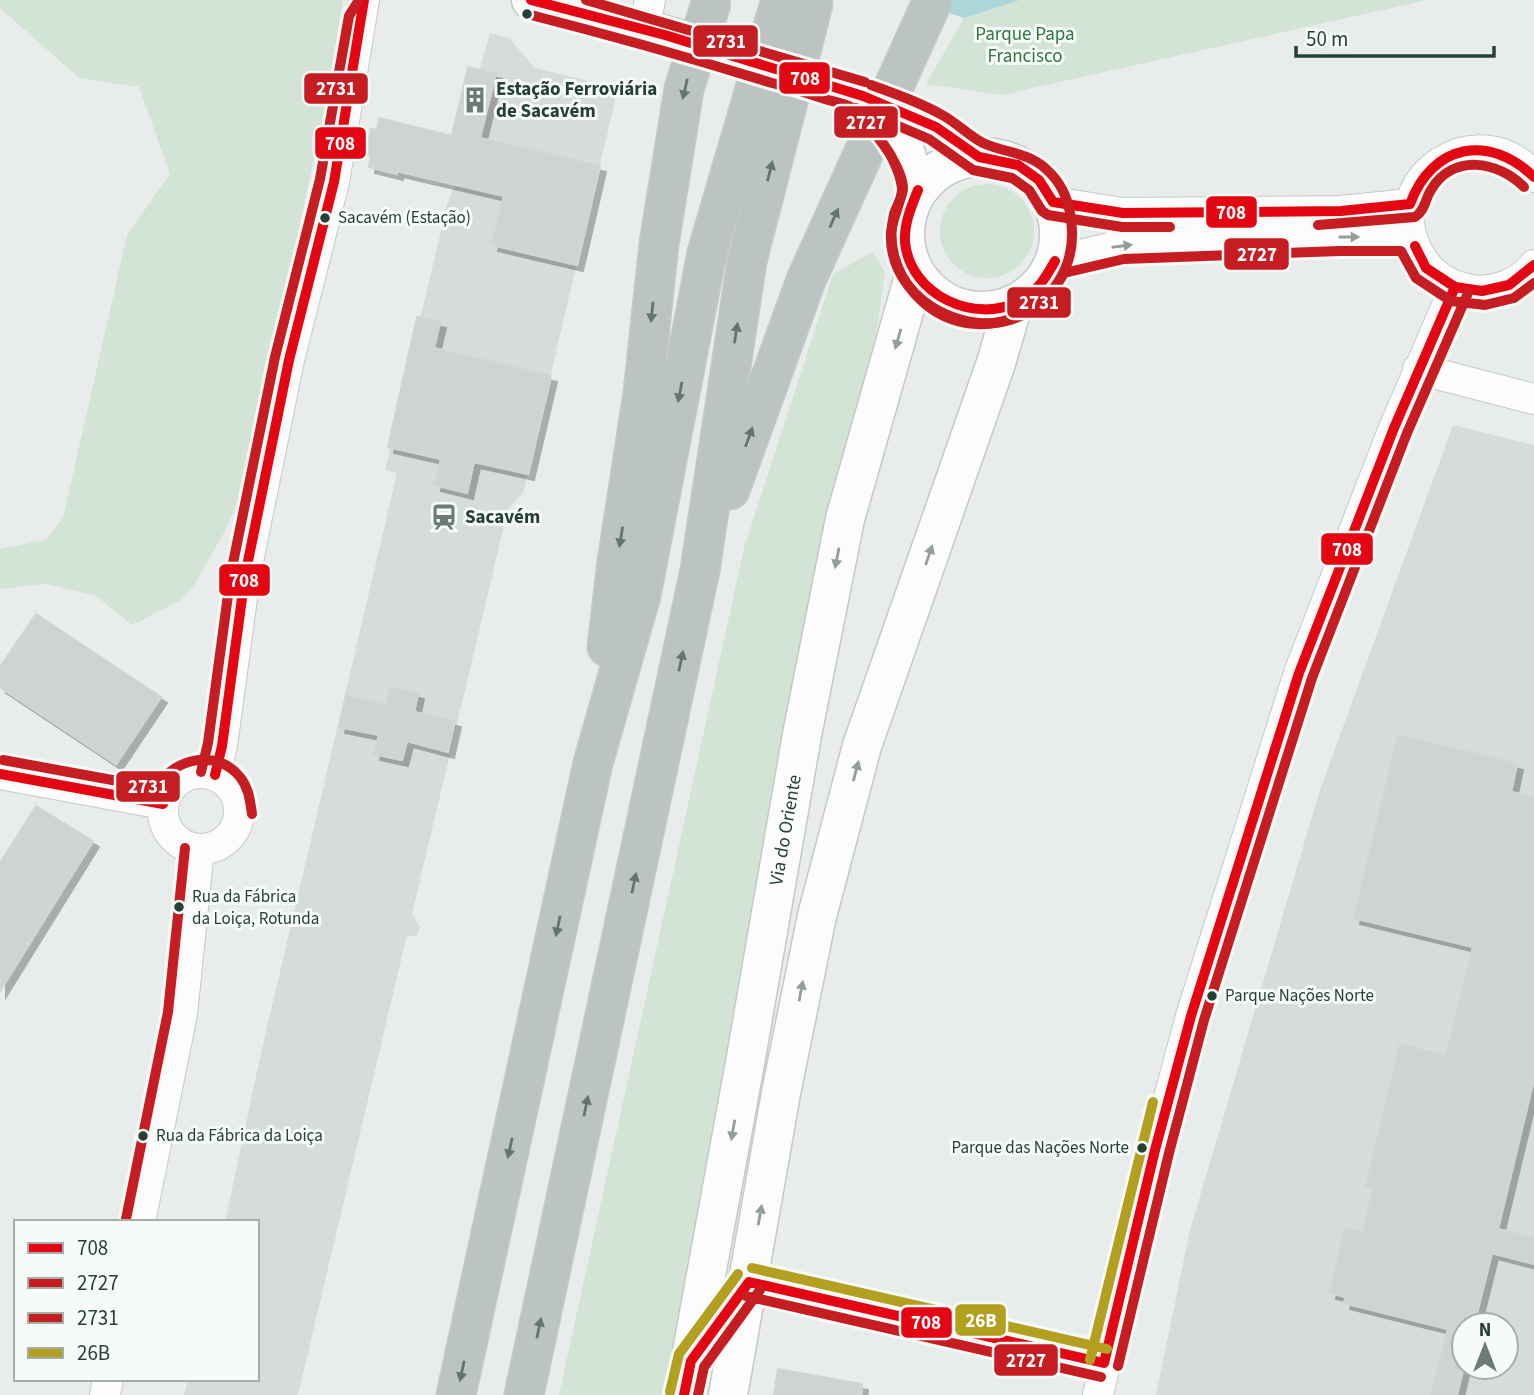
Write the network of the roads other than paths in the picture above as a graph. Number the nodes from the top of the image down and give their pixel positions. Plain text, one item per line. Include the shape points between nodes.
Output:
1 (531, 0) edge
2 (712, 0) edge
3 (781, 0) edge
4 (814, 0) edge
5 (933, 0) edge
6 (367, 7) edge
7 (647, 15) edge
8 (863, 96) junction
9 (979, 157) junction
10 (1534, 177) edge
11 (918, 190) junction
12 (1053, 202) junction
13 (1410, 204) junction
14 (1410, 237) junction
15 (1055, 261) junction
16 (1534, 265) edge
17 (915, 273) junction
18 (1455, 287) junction
19 (1013, 305) junction
20 (1418, 369) junction
21 (1534, 399) edge
22 (700, 570) junction
23 (593, 764) junction
24 (0, 774) edge
25 (215, 775) junction
26 (163, 803) junction
27 (199, 849) junction
28 (720, 1200) junction
29 (140, 1220) edge
30 (748, 1282) junction
31 (1104, 1363) junction
32 (688, 1378) edge
33 (456, 1395) edge
34 (524, 1395) edge
35 (728, 1395) edge
36 (1098, 1395) edge

1 - 7 street
2 -> 23 highway, bridge via 684,89 659,244
3 -> 23 highway, bridge via 707,253 641,595
22 -> 4 highway, bridge via 747,261
22 -> 5 highway, bridge via 806,280
6 - 25 street via 334,182 289,360 246,576
7 - 8 street
8 - 9 street via 936,127
8 - 11 street via 904,149
9 - 11 street via 956,161
9 - 12 street via 1018,165 1039,180
10 - 13 street via 1525,166 1499,152 1470,150 1443,159 1422,178
11 - 17 street via 907,216 906,246
12 - 13 street via 1122,213 1341,211
12 - 15 street via 1060,231
13 - 14 street
15 -> 14 street via 1122,245
14 - 18 street via 1426,268
15 - 19 street via 1039,287
16 - 18 street via 1509,285 1482,291
17 - 19 street via 934,294 958,307 986,311
17 -> 28 street, Via do Oriente via 845,519
18 - 20 street
30 -> 19 street via 817,916 862,746
20 - 21 street
20 - 31 street via 1299,673 1184,1042
34 -> 22 highway
23 -> 33 highway
24 - 26 street
25 - 26 street via 188,775 168,791
25 - 27 street via 234,793 238,819 224,841
26 - 27 street via 167,829 186,846
27 - 29 street via 182,1014
28 - 30 street
28 - 32 street, Via do Oriente
30 - 31 street
30 - 32 street
30 - 35 street
31 - 36 street

